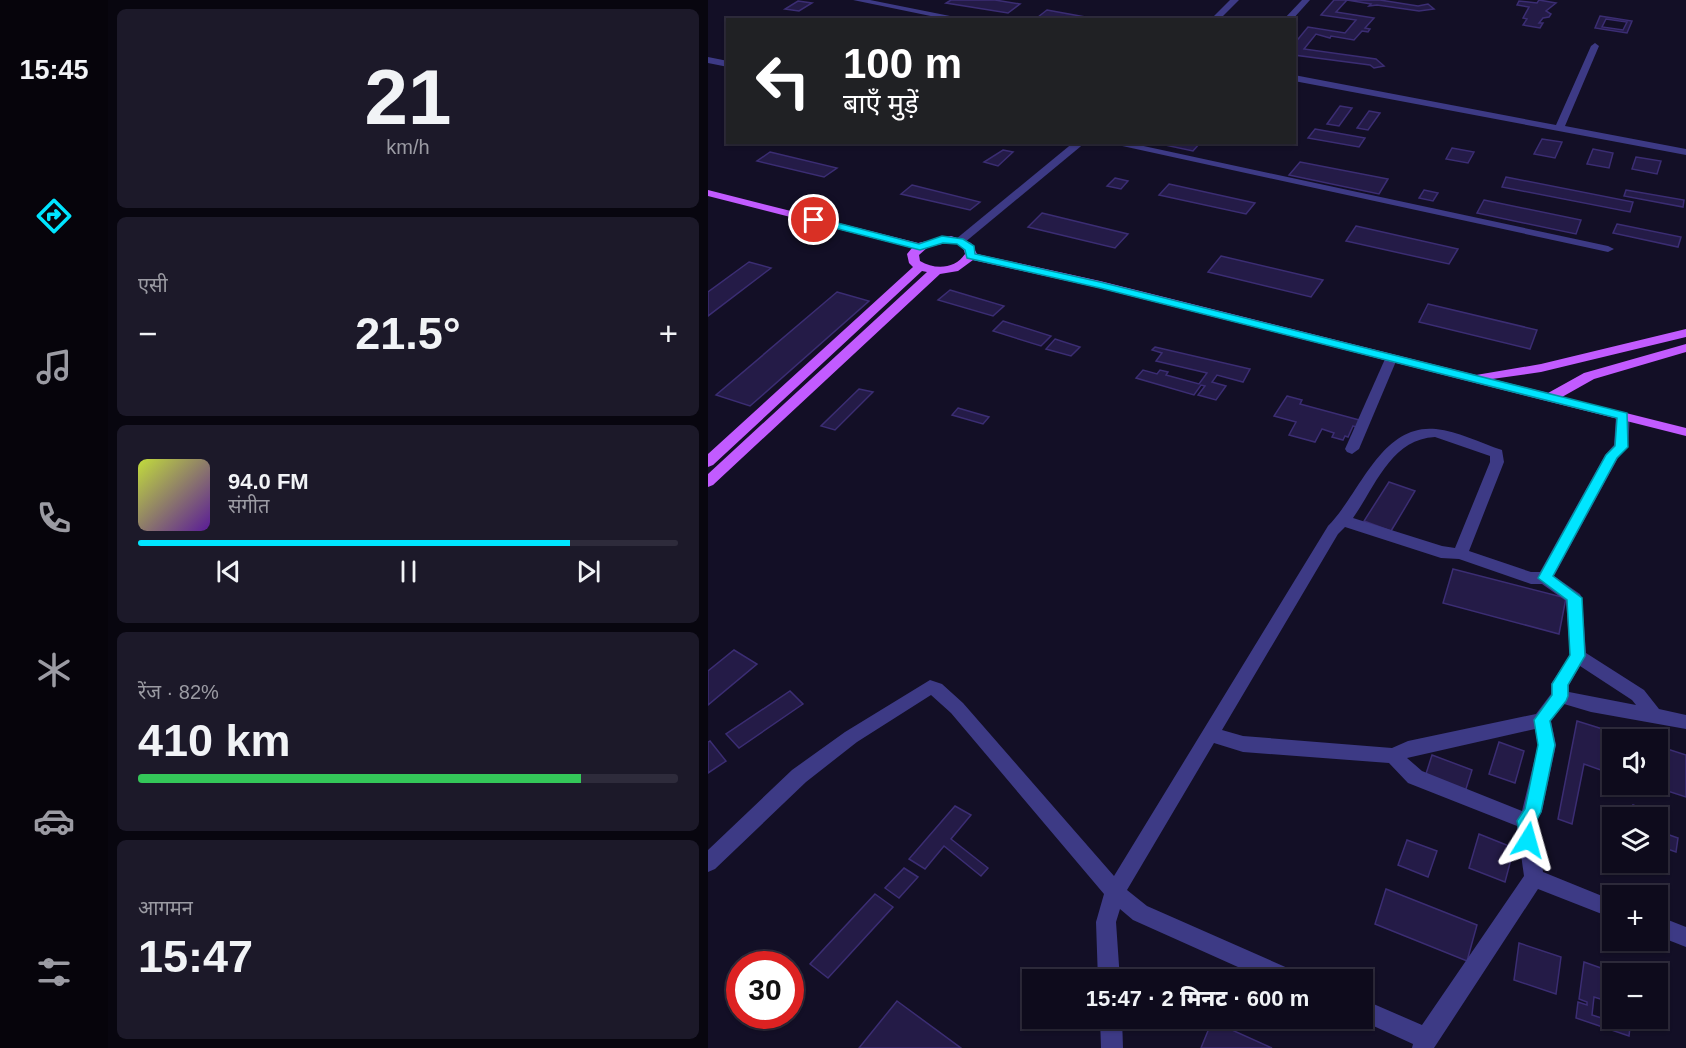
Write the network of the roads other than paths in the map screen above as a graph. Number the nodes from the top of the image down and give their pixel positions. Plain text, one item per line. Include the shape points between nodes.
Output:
1 (857, 0) edge
2 (1235, 0) edge
3 (1306, 0) edge
4 (933, 17) edge
5 (1216, 18) edge
6 (1289, 18) edge
7 (1595, 46) dead end
8 (708, 60) edge
9 (726, 64) edge
10 (1296, 78) edge
11 (1559, 128) junction
12 (1079, 144) edge
13 (1118, 144) edge
14 (1686, 152) edge
15 (708, 193) edge
16 (960, 241) junction
17 (920, 247) junction
18 (1608, 249) dead end
19 (970, 256) junction
20 (920, 267) junction
21 (937, 270) junction
22 (1686, 333) edge
23 (1686, 348) edge
24 (1391, 358) junction
25 (1472, 379) junction
26 (1549, 398) junction
27 (1623, 416) junction
28 (1686, 432) edge
29 (1352, 449) dead end
30 (708, 462) edge
31 (708, 482) edge
32 (1345, 521) junction
33 (1460, 554) junction
34 (1545, 578) junction
35 (1578, 656) junction
36 (1560, 696) junction
37 (1653, 714) junction
38 (1542, 720) junction
39 (1686, 722) edge
40 (1208, 734) junction
41 (1393, 756) junction
42 (1526, 821) junction
43 (708, 863) edge
44 (1534, 878) junction
45 (1115, 892) junction
46 (1602, 905) edge
47 (1668, 930) edge
48 (1686, 937) edge
49 (1108, 969) edge
50 (1267, 969) edge
51 (1373, 1016) edge
52 (1111, 1029) edge
53 (1425, 1043) edge
54 (1112, 1048) edge

1 - 4 street
2 - 5 street
3 - 6 street
7 - 11 street
8 - 9 street
10 - 11 street
11 - 14 street
12 - 16 street
13 - 18 street
15 - 17 main road
16 - 17 main road via 942,239
16 - 19 main road via 970,249
17 - 20 main road via 913,259
19 - 21 main road via 956,267
19 - 24 main road
20 - 21 main road
20 - 30 main road
21 - 31 main road
22 - 25 main road via 1541,368
23 - 26 main road via 1589,376
24 - 25 main road
24 - 29 street
25 - 26 main road
26 - 27 main road
27 - 28 main road
27 - 34 street via 1621,447 1612,455
32 - 33 street via 1441,552
32 - 33 street via 1390,451 1409,435 1433,433 1497,453 1497,462
32 - 40 street via 1333,530
33 - 34 street via 1531,578
34 - 35 street via 1574,598
35 - 36 street via 1560,684
35 - 37 street via 1638,695
36 - 37 street via 1583,704
36 - 38 street
37 - 39 street
38 - 41 street via 1408,748
38 - 42 street via 1546,745 1533,812
40 - 41 street via 1243,744
40 - 45 street
41 - 42 street via 1415,777
42 - 44 street
43 - 45 street via 799,776 851,737 930,687 957,708
44 - 46 street
44 - 53 street
45 - 49 street via 1106,921
45 - 50 street via 1140,914
47 - 48 street
51 - 53 street
52 - 54 street

